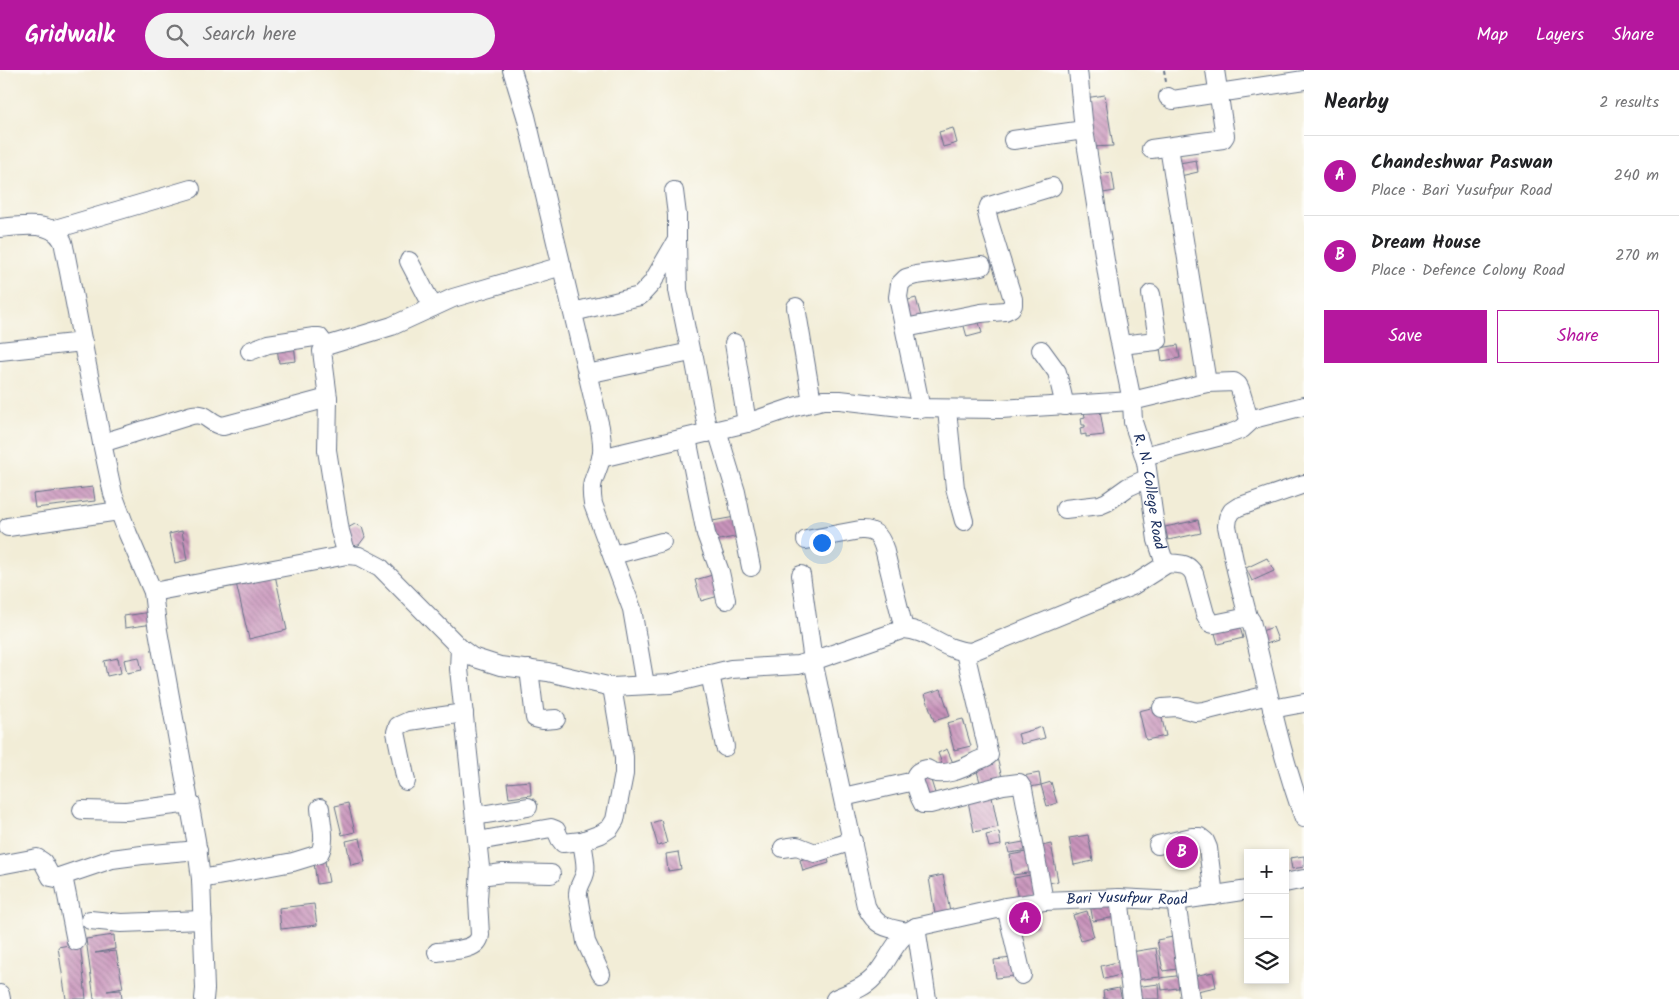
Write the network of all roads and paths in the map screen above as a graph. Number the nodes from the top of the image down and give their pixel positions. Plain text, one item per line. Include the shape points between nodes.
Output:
1 (512, 70) edge
2 (1078, 70) edge
3 (1215, 70) edge
4 (1304, 80) edge
5 (1218, 92) junction
6 (1168, 97) dead end
7 (1084, 130) junction
8 (1013, 140) dead end
9 (1052, 187) dead end
10 (191, 189) dead end
11 (674, 191) dead end
12 (0, 228) edge
13 (52, 230) junction
14 (678, 240) junction
15 (409, 261) dead end
16 (562, 266) junction
17 (982, 266) dead end
18 (1151, 294) dead end
19 (796, 306) dead end
20 (433, 307) junction
21 (573, 312) junction
22 (905, 328) junction
23 (83, 342) junction
24 (734, 343) dead end
25 (1121, 345) junction
26 (326, 346) junction
27 (1041, 350) dead end
28 (0, 351) edge
29 (250, 351) dead end
30 (691, 354) junction
31 (587, 374) junction
32 (1207, 383) junction
33 (328, 398) junction
34 (1132, 401) junction
35 (812, 402) junction
36 (1065, 406) junction
37 (1304, 406) edge
38 (921, 409) junction
39 (947, 410) junction
40 (1253, 419) junction
41 (747, 423) junction
42 (712, 432) junction
43 (687, 438) junction
44 (102, 444) junction
45 (1144, 456) junction
46 (601, 458) junction
47 (1148, 478) junction
48 (1304, 484) edge
49 (1065, 510) dead end
50 (118, 511) junction
51 (964, 521) dead end
52 (8, 528) dead end
53 (806, 540) dead end
54 (662, 542) dead end
55 (347, 555) junction
56 (613, 555) junction
57 (1168, 563) junction
58 (751, 567) dead end
59 (801, 575) dead end
60 (153, 592) junction
61 (726, 600) dead end
62 (1248, 618) junction
63 (904, 629) junction
64 (460, 648) junction
65 (965, 652) junction
66 (814, 661) junction
67 (528, 669) junction
68 (710, 674) junction
69 (645, 685) junction
70 (612, 687) junction
71 (1270, 702) junction
72 (1304, 703) edge
73 (1162, 708) dead end
74 (464, 713) junction
75 (556, 719) dead end
76 (725, 747) dead end
77 (972, 764) junction
78 (914, 780) junction
79 (406, 781) dead end
80 (978, 792) junction
81 (842, 797) junction
82 (191, 803) junction
83 (528, 807) dead end
84 (320, 808) dead end
85 (82, 810) dead end
86 (475, 816) junction
87 (1304, 818) edge
88 (478, 841) junction
89 (582, 841) junction
90 (853, 841) junction
91 (1158, 845) dead end
92 (783, 848) dead end
93 (198, 850) junction
94 (0, 865) edge
95 (551, 874) dead end
96 (63, 876) junction
97 (480, 876) junction
98 (201, 879) junction
99 (1304, 880) edge
100 (1289, 882) edge
101 (1244, 891) edge
102 (1214, 896) junction
103 (1119, 898) junction
104 (1044, 901) junction
105 (1176, 901) junction
106 (1006, 907) junction
107 (90, 920) dead end
108 (202, 920) junction
109 (912, 930) junction
110 (76, 940) dead end
111 (436, 952) dead end
112 (602, 974) dead end
113 (1022, 975) dead end
114 (0, 994) edge
115 (1, 999) edge
116 (204, 999) edge
117 (834, 999) edge
118 (927, 999) edge
119 (1132, 999) edge
120 (1190, 999) edge

1 - 16 street
2 - 7 street, R. N. College Road
3 - 5 street
4 - 5 street
5 - 6 street via 1173,100
5 - 32 street via 1223,139 1160,148
7 - 8 street
7 - 25 street, R. N. College Road
9 - 22 street via 989,206 989,222 1013,298 1011,308
10 - 13 street
11 - 14 street
12 - 13 street via 38,226
13 - 23 street via 62,238 66,251
14 - 21 street via 652,283 640,296
14 - 30 street via 678,290
15 - 20 street
16 - 20 street via 452,298
16 - 21 street
17 - 22 street via 906,278 898,289
18 - 25 street via 1158,340
19 - 35 street
20 - 26 street via 392,326
21 - 31 street
22 - 38 street
23 - 28 street
23 - 44 street
24 - 41 street
25 - 34 street, R. N. College Road
26 - 29 street via 314,337 268,344
26 - 33 street via 322,357
27 - 36 street via 1057,372
30 - 31 street
30 - 42 street
31 - 46 street via 600,427
32 - 34 street
32 - 40 street via 1234,382 1238,385 1248,416
33 - 44 street via 223,426 203,414 192,415
33 - 55 street via 327,450
34 - 36 street
34 - 45 street, R. N. College Road via 1133,422
35 - 38 street via 840,400
35 - 41 street
36 - 39 street
37 - 40 street
38 - 39 street
39 - 51 street via 955,488
40 - 45 street via 1242,429 1229,434
41 - 42 street
42 - 43 street
42 - 58 street via 736,492
43 - 46 street
43 - 61 street via 706,534
44 - 50 street
45 - 47 street, R. N. College Road
46 - 56 street via 592,478 591,490 597,517
47 - 49 street via 1100,505
47 - 57 street, R. N. College Road via 1157,540
48 - 62 street via 1238,507 1228,518 1227,526
50 - 52 street
50 - 60 street
53 - 63 street via 860,530 876,534 884,548
54 - 56 street
55 - 60 street
55 - 64 street via 359,556 380,567
56 - 69 street via 632,609
57 - 62 street, R. N. College Road via 1182,563 1191,568 1210,623
57 - 65 street via 1132,586 982,649
59 - 66 street
60 - 82 street
62 - 71 street
63 - 65 street via 912,629 949,648
63 - 66 street
64 - 67 street via 500,666
64 - 74 street
65 - 77 street via 990,755
66 - 68 street
66 - 81 street
67 - 70 street
67 - 75 street via 535,718
68 - 69 street via 678,682
68 - 76 street
69 - 70 street
70 - 89 street via 624,757 618,812 610,828
71 - 72 street
71 - 73 street via 1204,712
71 - 87 street via 1290,780
74 - 79 street via 409,721 398,726 396,732
74 - 86 street
77 - 78 street via 944,773 927,769 919,771
77 - 80 street
78 - 80 street via 923,804
78 - 81 street
80 - 104 street via 1012,783 1019,783 1023,789
81 - 90 street
82 - 85 street via 126,811
82 - 93 street
83 - 86 street
84 - 98 street via 323,848 319,854 294,862
86 - 88 street
88 - 89 street via 551,828 563,842
88 - 97 street
89 - 112 street via 585,875 578,890 579,905 586,942
90 - 92 street via 815,852 797,846
90 - 109 street via 866,906 872,919 882,926
91 - 102 street via 1192,837 1205,841
93 - 96 street via 112,859
93 - 98 street
94 - 96 street via 37,858 51,877
95 - 97 street
96 - 110 street
97 - 111 street via 479,940 470,947
98 - 108 street
99 - 100 street
101 - 102 street, Bari Yusufpur Road
102 - 105 street, Bari Yusufpur Road
103 - 104 street, Bari Yusufpur Road
103 - 105 street, Bari Yusufpur Road
103 - 119 street
104 - 106 street, Bari Yusufpur Road
105 - 120 street
106 - 109 street, Bari Yusufpur Road
106 - 113 street
107 - 108 street via 120,923
108 - 116 street
109 - 117 street via 900,938 874,978
109 - 118 street
114 - 115 street

